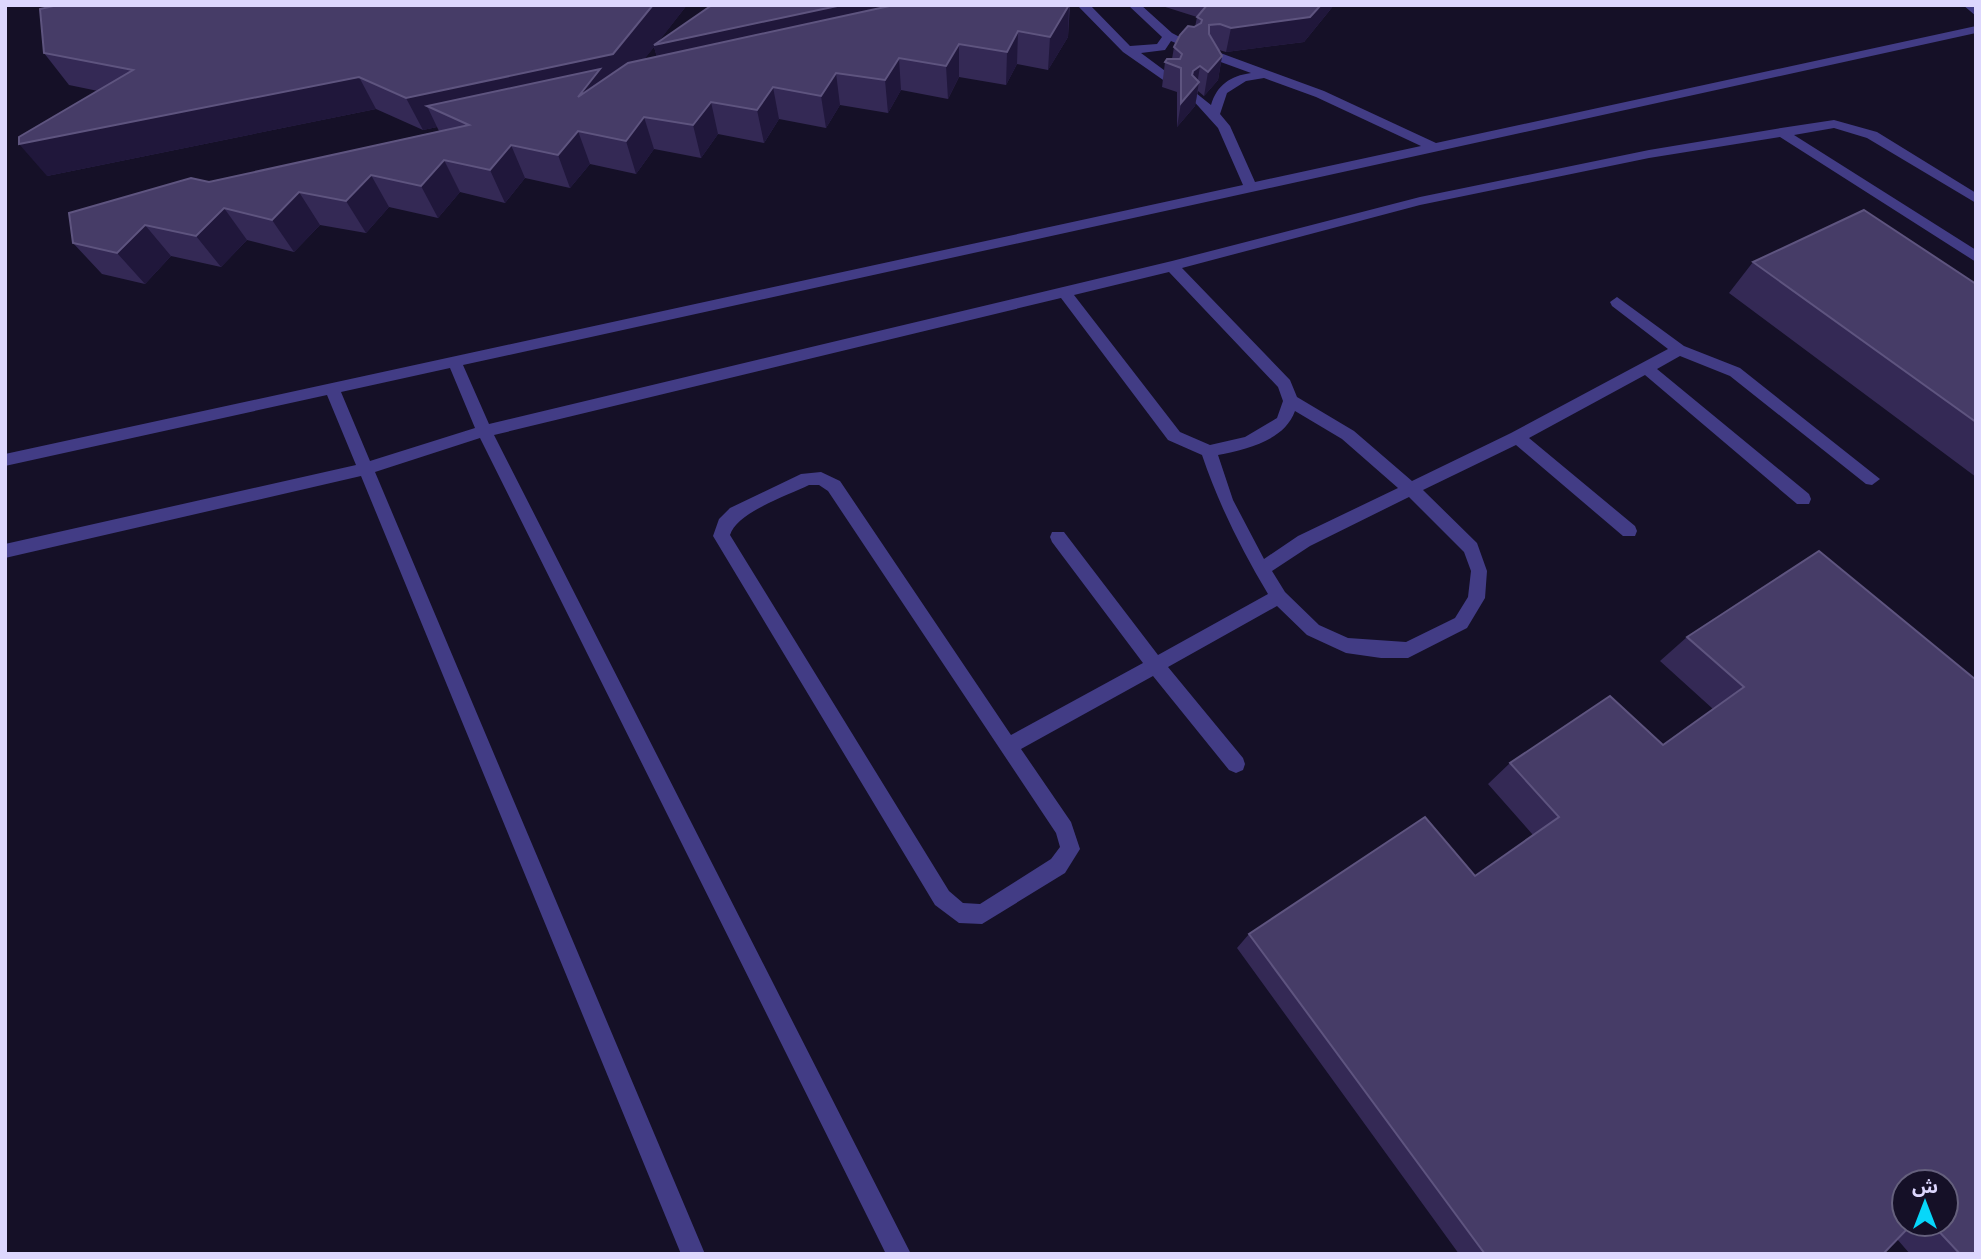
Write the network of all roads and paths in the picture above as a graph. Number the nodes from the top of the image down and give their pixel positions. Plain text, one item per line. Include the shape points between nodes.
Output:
1 (1083, 5) edge
2 (1134, 5) edge
3 (1969, 5) edge
4 (1976, 13) edge
5 (1976, 29) edge
6 (1168, 36) junction
7 (1189, 45) edge
8 (1128, 49) junction
9 (1211, 54) edge
10 (1265, 74) junction
11 (1170, 79) edge
12 (1196, 97) edge
13 (1214, 114) junction
14 (1781, 132) junction
15 (1432, 146) junction
16 (1250, 186) junction
17 (1976, 199) edge
18 (1976, 257) edge
19 (1172, 266) junction
20 (1064, 292) junction
21 (1617, 302) dead end
22 (1679, 350) junction
23 (454, 361) junction
24 (1647, 369) junction
25 (332, 388) junction
26 (1291, 401) junction
27 (484, 431) junction
28 (1517, 437) junction
29 (1209, 451) junction
30 (5, 460) edge
31 (365, 468) junction
32 (1872, 479) dead end
33 (1411, 490) junction
34 (1803, 499) dead end
35 (1629, 531) dead end
36 (1058, 537) dead end
37 (5, 551) edge
38 (1262, 569) junction
39 (1279, 597) junction
40 (1155, 665) junction
41 (1008, 746) junction
42 (1236, 764) dead end
43 (693, 1254) edge
44 (899, 1254) edge

1 - 8 street
2 - 6 street
3 - 4 street
5 - 15 street
6 - 7 street
6 - 8 street via 1161,47
8 - 11 street
9 - 10 street
10 - 13 street via 1241,78 1221,91
10 - 15 street
12 - 13 street
13 - 16 street via 1224,126
14 - 17 street via 1834,124 1872,135
14 - 18 street
14 - 19 street via 1420,201
15 - 16 street
16 - 23 street
19 - 20 street
19 - 26 street via 1285,384
20 - 27 street
20 - 29 street via 1174,436
21 - 22 street
22 - 24 street
22 - 32 street via 1735,372
23 - 25 street
23 - 27 street
24 - 28 street
24 - 34 street
25 - 30 street
25 - 31 street
26 - 29 street via 1283,422 1249,442
26 - 33 street via 1348,435
27 - 31 street
27 - 44 street
28 - 33 street
28 - 35 street
29 - 38 street via 1225,500
31 - 37 street
31 - 43 street
33 - 38 street via 1304,541
33 - 39 street via 1472,548 1479,571 1476,598 1461,623 1408,650 1381,650 1346,645 1313,630
36 - 40 street
38 - 39 street
39 - 40 street
40 - 41 street
40 - 42 street
41 - 41 street via 1064,829 1070,849 1058,866 982,914 959,913 942,898 720,536 725,523 736,513 807,479 821,478 834,486

